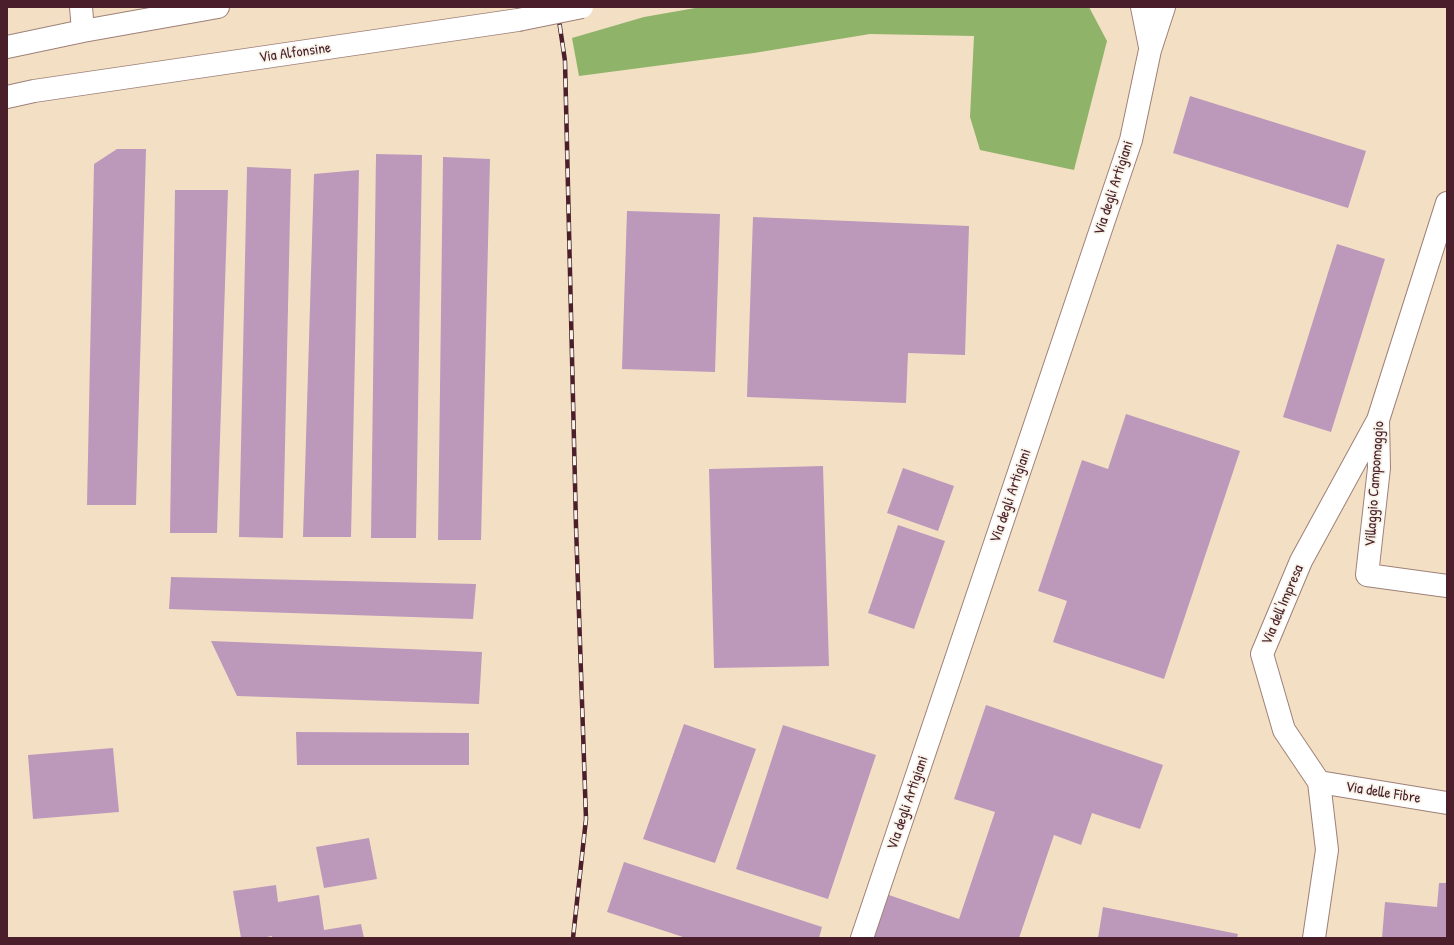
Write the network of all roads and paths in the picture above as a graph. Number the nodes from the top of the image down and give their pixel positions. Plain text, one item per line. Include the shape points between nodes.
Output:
1 (81, 7) edge
2 (218, 7) edge
3 (582, 7) edge
4 (1142, 7) edge
5 (1164, 7) edge
6 (83, 31) junction
7 (7, 47) edge
8 (1150, 50) junction
9 (7, 96) edge
10 (1447, 203) edge
11 (1378, 420) junction
12 (1447, 586) edge
13 (1319, 782) junction
14 (1447, 803) edge
15 (862, 938) edge
16 (1314, 938) edge

1 - 6 street
2 - 6 street
3 - 9 street, Via Alfonsine, bridge via 518,20
4 - 8 street, Via degli Artigiani
5 - 8 street, Via degli Artigiani
6 - 7 street
8 - 15 street, Via degli Artigiani via 1131,140
10 - 11 street, Villaggio Campomaggio
11 - 12 street, Villaggio Campomaggio via 1379,468 1367,575
11 - 13 street, Via dell'Impresa via 1301,561 1262,654 1284,730
13 - 14 street, Via delle Fibre
13 - 16 street, Via dell'Impresa via 1327,850

